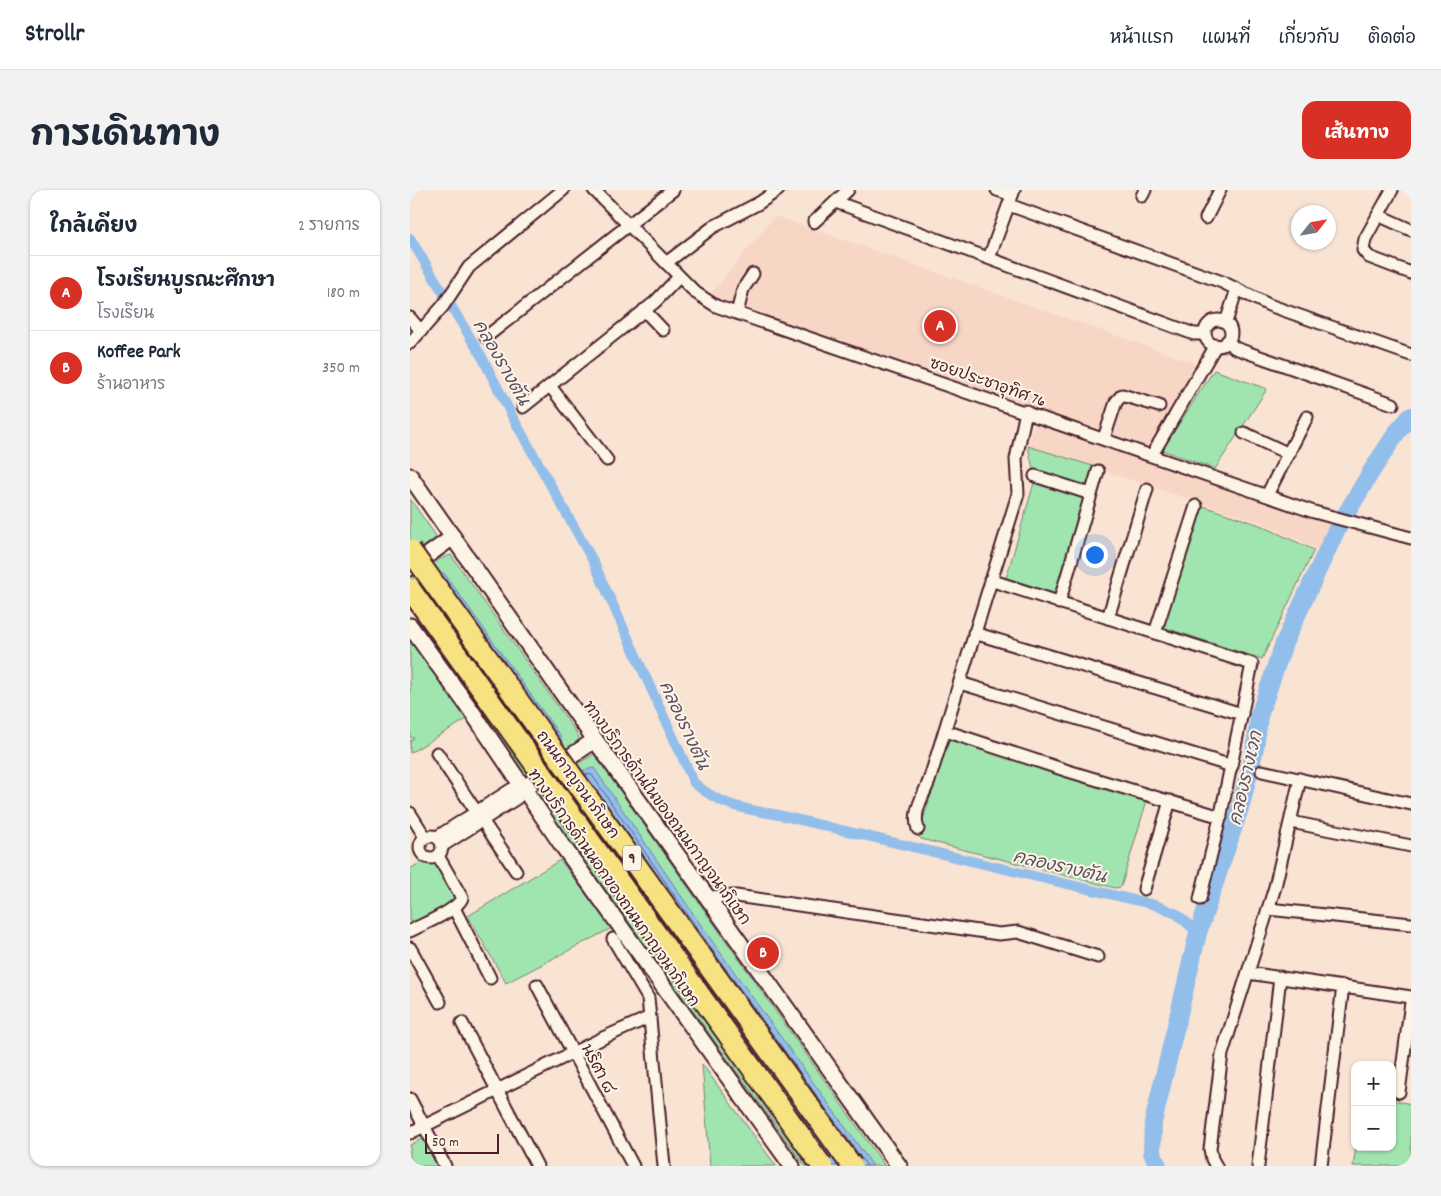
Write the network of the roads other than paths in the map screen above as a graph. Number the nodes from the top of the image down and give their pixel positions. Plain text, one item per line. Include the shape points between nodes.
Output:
1 (563, 190) edge
2 (594, 190) edge
3 (673, 190) edge
4 (778, 190) edge
5 (848, 190) edge
6 (997, 190) edge
7 (1220, 190) edge
8 (1392, 190) edge
9 (1012, 197) edge
10 (836, 202) junction
11 (1378, 215) junction
12 (1206, 218) dead end
13 (814, 222) dead end
14 (628, 224) junction
15 (1411, 230) edge
16 (989, 258) junction
17 (666, 262) junction
18 (1411, 273) edge
19 (753, 274) dead end
20 (679, 277) junction
21 (1238, 289) junction
22 (644, 310) junction
23 (737, 313) junction
24 (410, 318) edge
25 (1226, 322) junction
26 (663, 330) dead end
27 (421, 331) junction
28 (1206, 334) junction
29 (486, 337) dead end
30 (1227, 341) junction
31 (410, 344) edge
32 (1216, 345) junction
33 (1411, 355) edge
34 (550, 386) junction
35 (1393, 404) dead end
36 (1160, 406) dead end
37 (523, 407) dead end
38 (1026, 411) junction
39 (1307, 417) dead end
40 (1244, 433) dead end
41 (1104, 438) junction
42 (1288, 454) junction
43 (1152, 455) junction
44 (607, 460) dead end
45 (1098, 471) dead end
46 (410, 476) edge
47 (1035, 476) dead end
48 (1147, 489) dead end
49 (1091, 494) junction
50 (1267, 495) junction
51 (1196, 506) dead end
52 (453, 537) junction
53 (1411, 538) edge
54 (410, 550) edge
55 (410, 568) edge
56 (990, 580) junction
57 (410, 589) edge
58 (1059, 602) junction
59 (1108, 618) junction
60 (410, 626) edge
61 (974, 633) junction
62 (1155, 633) junction
63 (960, 683) junction
64 (1242, 714) junction
65 (945, 731) junction
66 (595, 740) junction
67 (437, 753) dead end
68 (1232, 766) junction
69 (1262, 771) dead end
70 (1300, 779) junction
71 (524, 788) junction
72 (1170, 801) junction
73 (1411, 804) edge
74 (410, 813) edge
75 (479, 817) junction
76 (1221, 817) junction
77 (1291, 822) junction
78 (918, 829) dead end
79 (425, 838) junction
80 (439, 846) junction
81 (1411, 846) edge
82 (420, 852) junction
83 (410, 859) edge
84 (516, 871) dead end
85 (1144, 889) dead end
86 (707, 897) junction
87 (1200, 899) dead end
88 (454, 908) junction
89 (1268, 909) junction
90 (1411, 924) edge
91 (410, 931) edge
92 (612, 939) dead end
93 (410, 948) edge
94 (1098, 957) dead end
95 (1248, 973) junction
96 (1280, 977) junction
97 (490, 978) dead end
98 (537, 985) dead end
99 (1343, 986) junction
100 (1411, 997) edge
101 (440, 1002) dead end
102 (1411, 1002) edge
103 (650, 1017) junction
104 (462, 1023) dead end
105 (573, 1054) junction
106 (498, 1089) junction
107 (1399, 1092) dead end
108 (410, 1099) edge
109 (424, 1126) junction
110 (410, 1133) edge
111 (445, 1166) edge
112 (537, 1166) edge
113 (633, 1166) edge
114 (664, 1166) edge
115 (792, 1166) edge
116 (822, 1166) edge
117 (852, 1166) edge
118 (899, 1166) edge
119 (1216, 1166) edge
120 (1258, 1166) edge
121 (1321, 1166) edge

1 - 27 street via 468,266 443,306
2 - 14 street, ซอยประชาอุทิศ 76
3 - 14 street
4 - 17 street via 759,204 717,224
5 - 10 street
6 - 9 street
7 - 12 street
8 - 11 street
9 - 16 street
9 - 21 street
10 - 13 street
10 - 16 street
11 - 15 street
11 - 18 street via 1363,250 1369,257
14 - 17 street, ซอยประชาอุทิศ 76
14 - 29 street
16 - 28 street via 1194,334
17 - 20 street, ซอยประชาอุทิศ 76
19 - 23 street via 743,290
20 - 22 street
20 - 23 street, ซอยประชาอุทิศ 76 via 704,300
21 - 25 street
21 - 33 street via 1269,305
22 - 26 street
22 - 34 street
23 - 38 street, ซอยประชาอุทิศ 76
24 - 27 street
25 - 28 street via 1213,321 1207,326
25 - 30 street via 1230,329
27 - 31 street
28 - 32 street
30 - 32 street
30 - 35 street via 1235,348
32 - 43 street
34 - 37 street
34 - 44 street
36 - 41 street via 1122,395 1116,402
38 - 41 street, ซอยประชาอุทิศ 76
38 - 56 street via 1016,458 1018,494
39 - 42 street
40 - 42 street
41 - 43 street, ซอยประชาอุทิศ 76
42 - 50 street
43 - 50 street, ซอยประชาอุทิศ 76
45 - 49 street
46 - 52 main road, ทางบริการด้านในของถนนกาญจนาภิเษก
47 - 49 street
48 - 59 street
49 - 58 street
50 - 53 street, ซอยประชาอุทิศ 76 via 1314,512
51 - 62 street
52 - 55 main road
52 - 66 main road, ทางบริการด้านในของถนนกาญจนาภิเษก
54 - 117 highway, ถนนกาญจนาภิเษก / 9, bridge
56 - 58 street
56 - 61 street
57 - 116 highway, ถนนกาญจนาภิเษก / 9, bridge
58 - 59 street
59 - 62 street
60 - 71 main road, ทางบริการด้านนอกของถนนกาญจนาภิเษก
61 - 63 street
61 - 64 street
62 - 64 street via 1252,664
63 - 65 street
63 - 68 street
64 - 68 street
65 - 72 street via 1068,772
65 - 78 street via 930,782 915,813
66 - 71 main road
66 - 86 main road, ทางบริการด้านในของถนนกาญจนาภิเษก
67 - 75 street
68 - 76 street
69 - 70 street
70 - 73 street
70 - 77 street
71 - 75 street via 516,798
71 - 115 main road, ทางบริการด้านนอกของถนนกาญจนาภิเษก via 567,853
72 - 76 street
72 - 85 street
74 - 79 street
75 - 80 street
75 - 84 street
76 - 87 street
77 - 81 street
77 - 89 street
79 - 80 street
79 - 82 street via 420,842
80 - 82 street via 428,858
80 - 88 street via 462,898
82 - 83 street
86 - 94 street via 736,896 999,934 1018,932
86 - 118 main road, ทางบริการด้านในของถนนกาญจนาภิเษก
88 - 91 street
88 - 97 street
89 - 90 street
89 - 95 street
92 - 103 street via 648,998
93 - 101 street
95 - 96 street
95 - 119 street via 1222,1054 1210,1149
96 - 99 street
96 - 120 street
98 - 105 street, นริศา ๘
99 - 100 street
99 - 121 street
102 - 107 street
103 - 105 street
103 - 114 street
104 - 106 street
105 - 106 street
105 - 113 street, นริศา ๘
106 - 109 street
106 - 112 street
108 - 109 street
109 - 110 street
109 - 111 street

